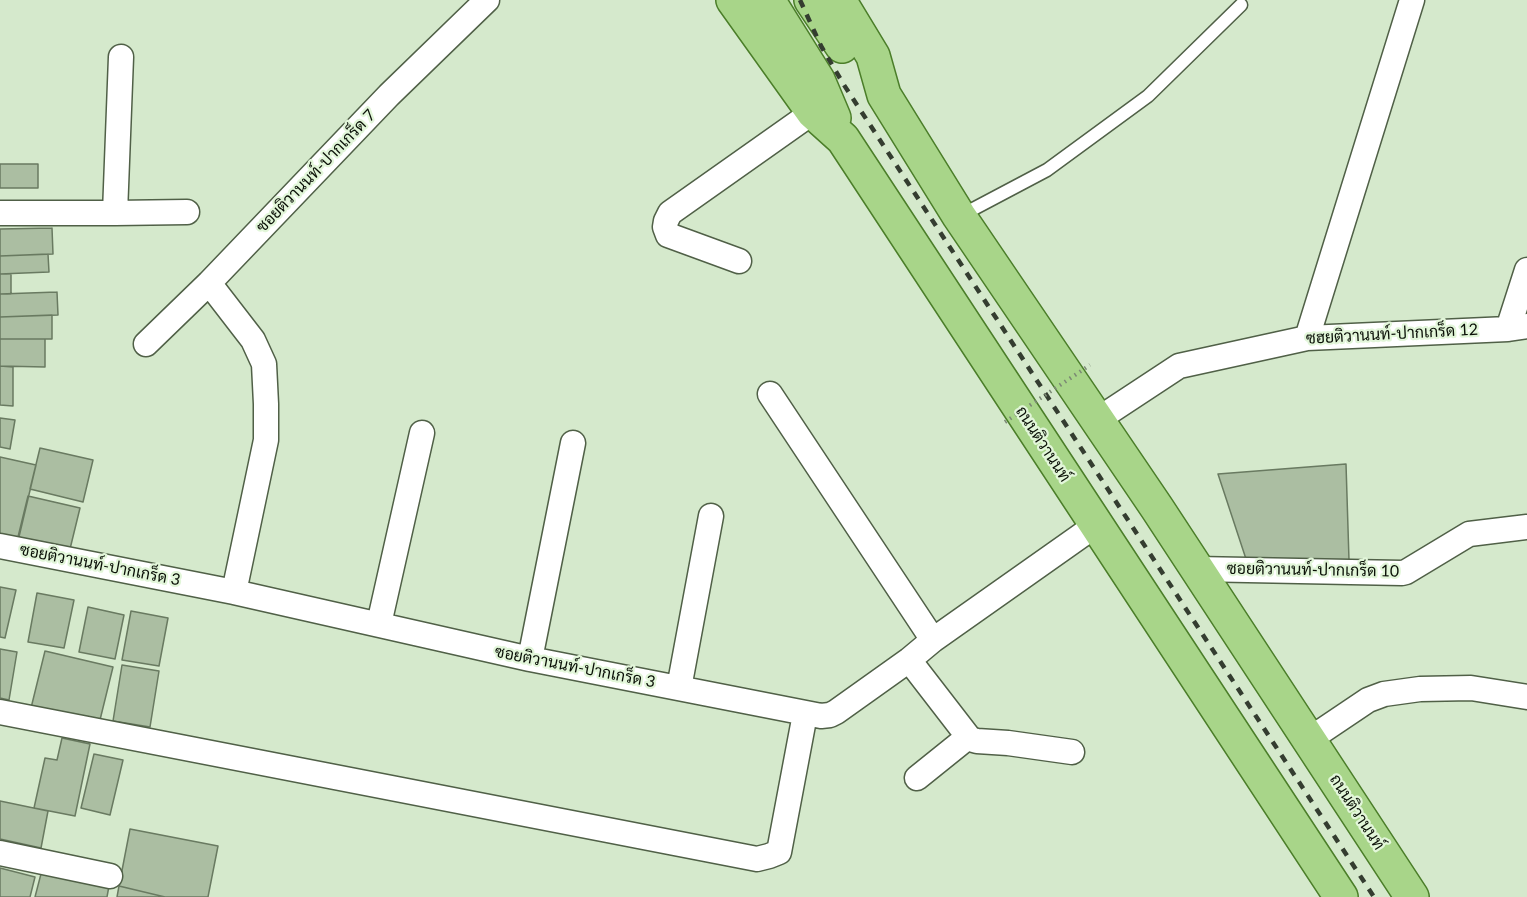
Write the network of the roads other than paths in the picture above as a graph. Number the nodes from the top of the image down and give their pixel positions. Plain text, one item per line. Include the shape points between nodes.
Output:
1 (487, 0) edge
2 (734, 0) edge
3 (768, 0) edge
4 (811, 0) edge
5 (839, 0) edge
6 (1412, 0) edge
7 (1241, 5) dead end
8 (121, 57) dead end
9 (884, 96) junction
10 (813, 112) junction
11 (843, 139) junction
12 (187, 212) dead end
13 (0, 213) edge
14 (115, 213) junction
15 (959, 216) junction
16 (739, 261) dead end
17 (1527, 270) edge
18 (208, 283) junction
19 (1518, 327) edge
20 (1307, 338) junction
21 (146, 344) dead end
22 (770, 394) dead end
23 (1097, 420) junction
24 (422, 433) dead end
25 (573, 443) dead end
26 (711, 516) dead end
27 (1096, 525) junction
28 (1527, 527) edge
29 (0, 546) edge
30 (1196, 569) junction
31 (234, 592) junction
32 (379, 624) junction
33 (933, 640) junction
34 (530, 659) junction
35 (909, 660) junction
36 (679, 688) junction
37 (1527, 696) edge
38 (0, 712) edge
39 (805, 714) junction
40 (968, 737) junction
41 (1310, 739) junction
42 (1072, 752) dead end
43 (918, 778) dead end
44 (0, 853) edge
45 (110, 876) dead end
46 (1341, 897) edge
47 (1412, 897) edge

1 - 18 street, ซอยติวานนท์-ปากเกร็ด 7 via 389,95
2 - 10 main road, ถนนติวานนท์
3 - 11 main road via 818,80
4 - 9 main road via 853,63
5 - 9 main road, ถนนติวานนท์ via 873,57
6 - 20 street
7 - 15 lane via 1148,96 1047,170
8 - 14 street
9 - 15 main road, ถนนติวานนท์
10 - 11 main road, ถนนติวานนท์
10 - 16 street via 670,213 666,221 668,235
11 - 27 main road, ถนนติวานนท์
12 - 14 street
13 - 14 street
15 - 23 main road, ถนนติวานนท์
17 - 19 street
18 - 21 street, ซอยติวานนท์-ปากเกร็ด 7
18 - 31 street via 253,340 264,364 266,440
19 - 20 street, ซฮยติวานนท์-ปากเกร็ด 12
20 - 23 street, ซฮยติวานนท์-ปากเกร็ด 12 via 1179,366
22 - 33 street
23 - 30 main road, ถนนติวานนท์
24 - 32 street
25 - 34 street
26 - 36 street
27 - 33 street, ซอยติวานนท์-ปากเกร็ด 3
27 - 46 main road, ถนนติวานนท์
28 - 30 street, ซอยติวานนท์-ปากเกร็ด 10 via 1469,534 1402,573
29 - 31 street, ซอยติวานนท์-ปากเกร็ด 3
30 - 41 main road, ถนนติวานนท์
31 - 32 street, ซอยติวานนท์-ปากเกร็ด 3
32 - 34 street, ซอยติวานนท์-ปากเกร็ด 3
33 - 35 street, ซอยติวานนท์-ปากเกร็ด 3
34 - 36 street, ซอยติวานนท์-ปากเกร็ด 3
35 - 39 street, ซอยติวานนท์-ปากเกร็ด 3 via 830,716
35 - 40 street
36 - 39 street, ซอยติวานนท์-ปากเกร็ด 3
37 - 41 street via 1471,688 1384,694 1368,700
38 - 39 street via 757,859 779,852
40 - 42 street
40 - 43 street
41 - 47 main road, ถนนติวานนท์
44 - 45 street

